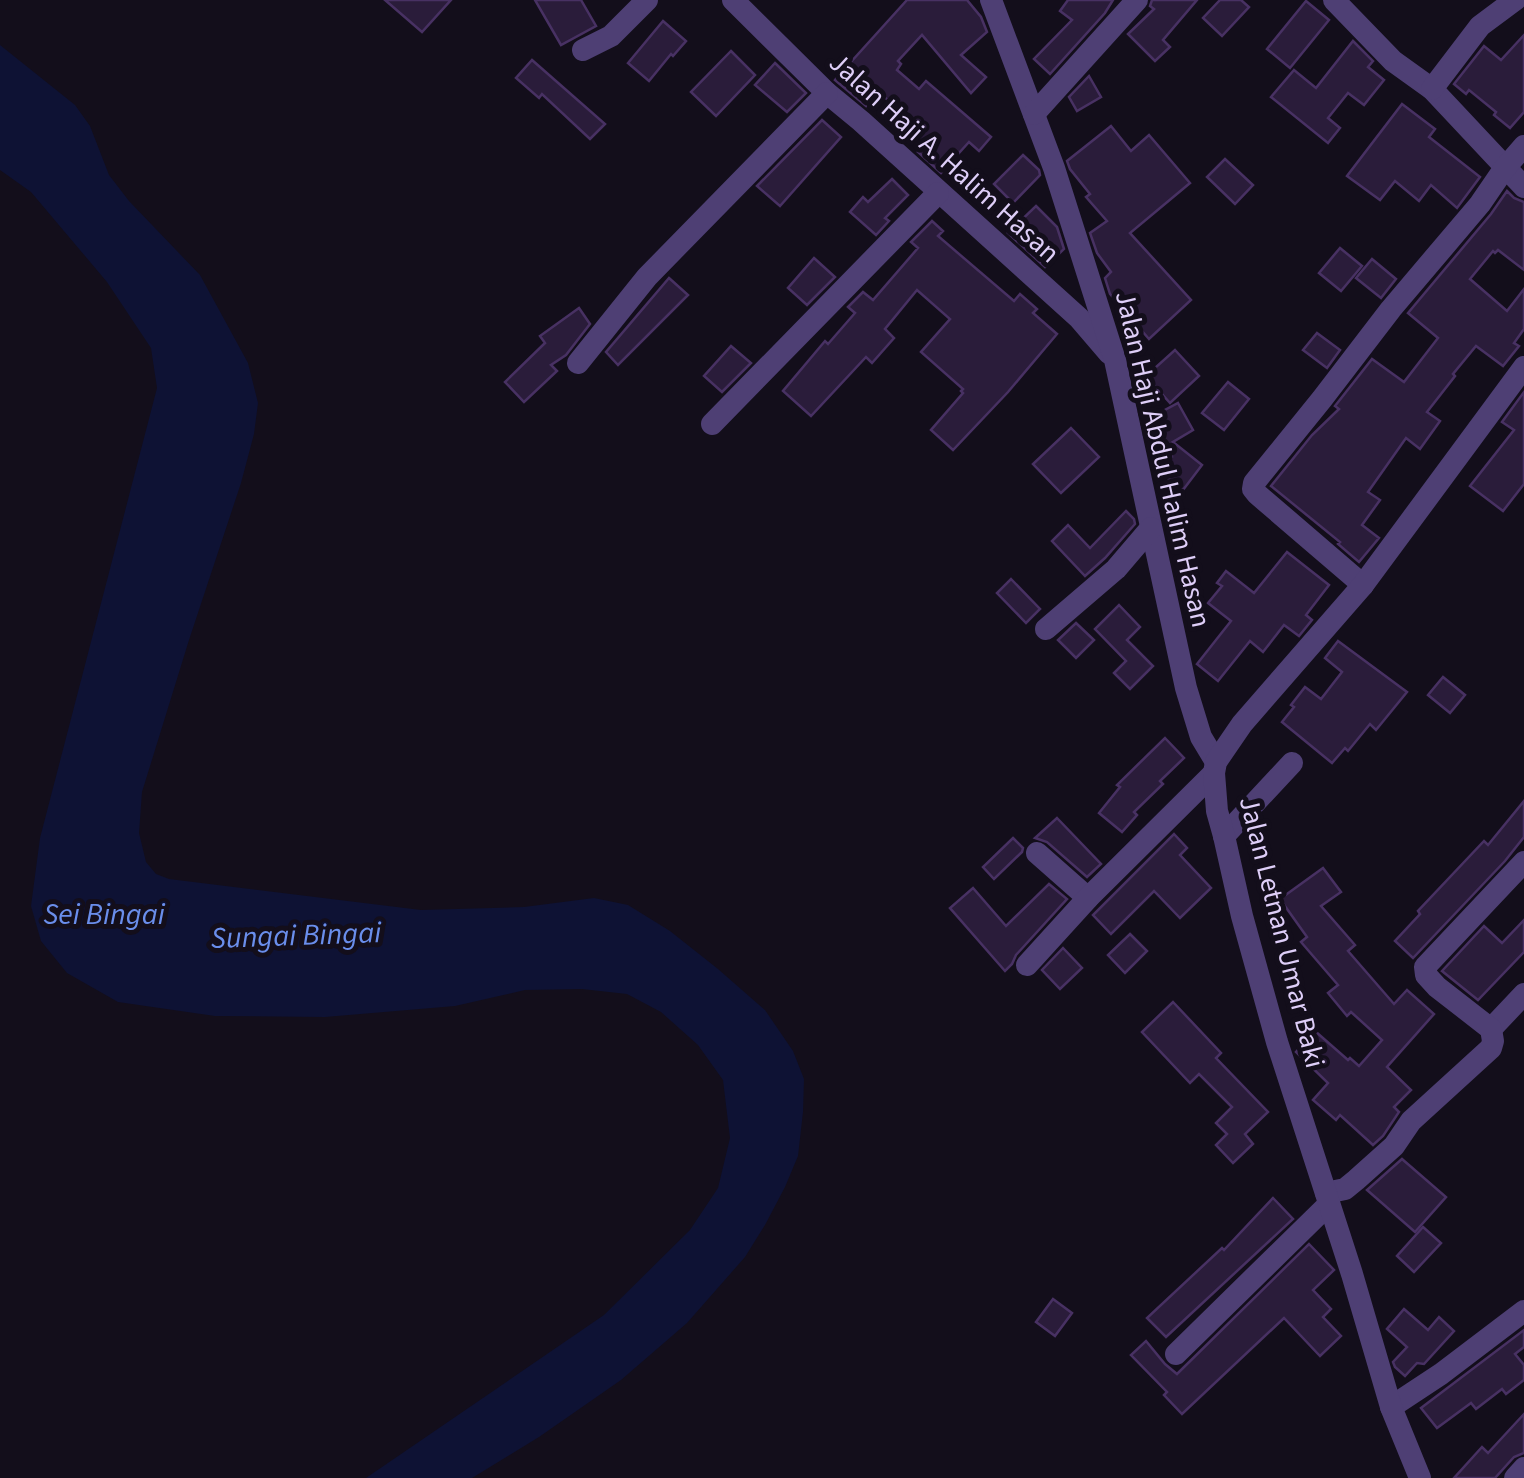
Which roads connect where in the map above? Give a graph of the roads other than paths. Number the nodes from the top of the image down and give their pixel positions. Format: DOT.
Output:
graph roads {
  1 [pos="647,0"];
  2 [pos="733,0"];
  3 [pos="991,0"];
  4 [pos="1136,0"];
  5 [pos="1515,0"];
  6 [pos="1341,3"];
  7 [pos="583,50"];
  8 [pos="1432,89"];
  9 [pos="827,94"];
  10 [pos="1034,114"];
  11 [pos="1524,146"];
  12 [pos="1504,168"];
  13 [pos="1524,187"];
  14 [pos="938,192"];
  15 [pos="1116,360"];
  16 [pos="578,364"];
  17 [pos="1524,368"];
  18 [pos="712,424"];
  19 [pos="1151,528"];
  20 [pos="1363,586"];
  21 [pos="1046,628"];
  22 [pos="1292,763"];
  23 [pos="1215,767"];
  24 [pos="1224,836"];
  25 [pos="1036,853"];
  26 [pos="1524,862"];
  27 [pos="1088,898"];
  28 [pos="1027,965"];
  29 [pos="1524,994"];
  30 [pos="1491,1030"];
  31 [pos="1328,1199"];
  32 [pos="1524,1311"];
  33 [pos="1176,1354"];
  34 [pos="1392,1408"];
  35 [pos="1524,1468"];
  36 [pos="1420,1478"];
  37 [pos="1515,1478"];
  1 -- 7 [label="street"];
  2 -- 9 [label="street, Jalan Haji A. Halim Hasan"];
  3 -- 10 [label="street, Jalan Haji Abdul Halim Hasan"];
  4 -- 10 [label="street"];
  5 -- 8 [label="street"];
  6 -- 8 [label="street"];
  8 -- 12 [label="street"];
  9 -- 14 [label="street, Jalan Haji A. Halim Hasan"];
  9 -- 16 [label="street"];
  10 -- 15 [label="street, Jalan Haji Abdul Halim Hasan"];
  11 -- 12 [label="street"];
  12 -- 13 [label="street"];
  12 -- 20 [label="street"];
  14 -- 15 [label="street, Jalan Haji A. Halim Hasan"];
  14 -- 18 [label="street"];
  15 -- 19 [label="street, Jalan Haji Abdul Halim Hasan"];
  17 -- 20 [label="street"];
  19 -- 21 [label="street"];
  19 -- 23 [label="street, Jalan Haji Abdul Halim Hasan"];
  20 -- 23 [label="street"];
  22 -- 24 [label="street"];
  23 -- 24 [label="street, Jalan Letnan Umar Baki"];
  23 -- 27 [label="street"];
  24 -- 31 [label="street, Jalan Letnan Umar Baki"];
  25 -- 27 [label="street"];
  26 -- 30 [label="street"];
  27 -- 28 [label="street"];
  29 -- 30 [label="street"];
  30 -- 31 [label="street"];
  31 -- 33 [label="street"];
  31 -- 34 [label="street, Jalan Letnan Umar Baki"];
  32 -- 34 [label="street"];
  34 -- 36 [label="street, Jalan Letnan Umar Baki"];
  35 -- 37 [label="street"];
}
